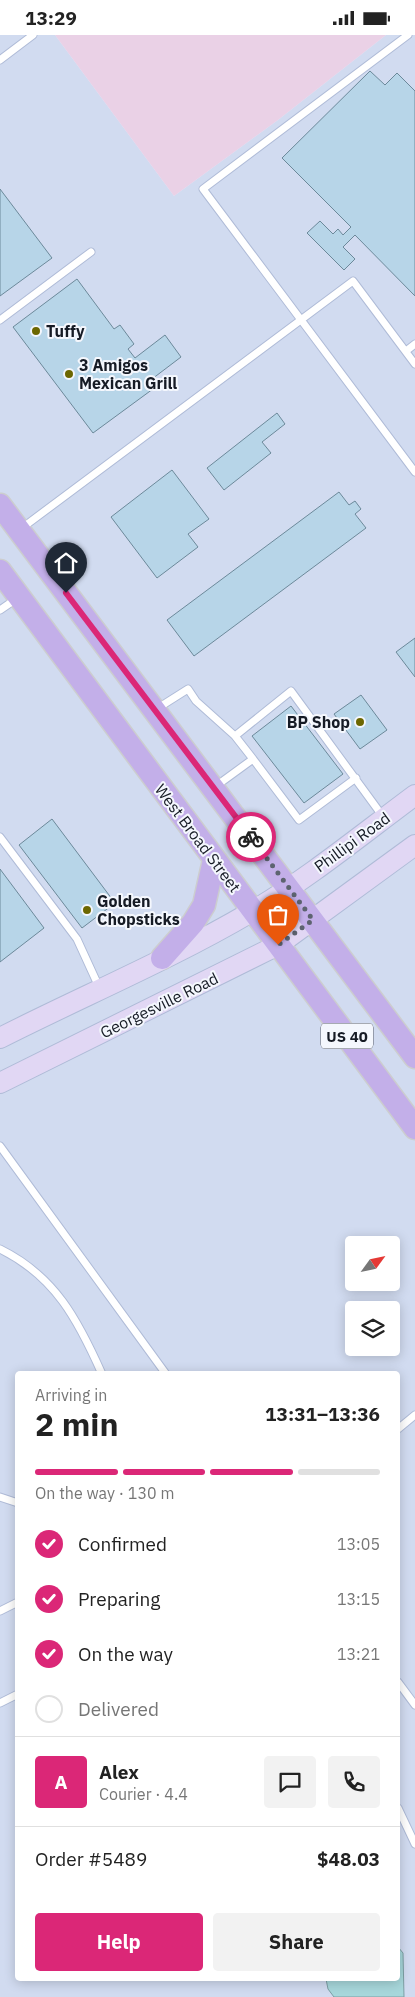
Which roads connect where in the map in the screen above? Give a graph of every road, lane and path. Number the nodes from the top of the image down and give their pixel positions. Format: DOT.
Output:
graph roads {
  1 [pos="33,35"];
  2 [pos="408,35"];
  3 [pos="0,60"];
  4 [pos="90,252"];
  5 [pos="0,320"];
  6 [pos="301,320"];
  7 [pos="415,344"];
  8 [pos="406,351"];
  9 [pos="415,364"];
  10 [pos="415,473"];
  11 [pos="0,505"];
  12 [pos="9,527"];
  13 [pos="0,571"];
  14 [pos="19,597"];
  15 [pos="0,610"];
  16 [pos="156,710"];
  17 [pos="235,736"];
  18 [pos="253,759"];
  19 [pos="356,778"];
  20 [pos="213,788"];
  21 [pos="415,795"];
  22 [pos="384,818"];
  23 [pos="0,837"];
  24 [pos="415,845"];
  25 [pos="214,860"];
  26 [pos="289,887"];
  27 [pos="252,911"];
  28 [pos="313,920"];
  29 [pos="278,945"];
  30 [pos="162,958"];
  31 [pos="100,988"];
  32 [pos="0,1037"];
  33 [pos="415,1057"];
  34 [pos="0,1083"];
  35 [pos="415,1128"];
  36 [pos="0,1146"];
  37 [pos="0,1249"];
  38 [pos="101,1371"];
  39 [pos="164,1371"];
  40 [pos="415,1415"];
  41 [pos="400,1427"];
  42 [pos="0,1497"];
  43 [pos="15,1502"];
  44 [pos="15,1604"];
  45 [pos="0,1611"];
  46 [pos="400,1685"];
  47 [pos="15,1696"];
  48 [pos="0,1703"];
  49 [pos="415,1705"];
  50 [pos="400,1812"];
  51 [pos="415,1844"];
  1 -- 3 [label="lane"];
  2 -- 6 [label="lane"];
  4 -- 5 [label="lane"];
  6 -- 8 [label="lane"];
  6 -- 10 [label="lane"];
  6 -- 12 [label="lane"];
  7 -- 8 [label="lane"];
  8 -- 9 [label="lane"];
  11 -- 12 [label="main road"];
  12 -- 16 [label="main road, US 40"];
  13 -- 14 [label="main road, West Broad Street / US 40"];
  14 -- 15 [label="lane"];
  14 -- 25 [label="main road, West Broad Street / US 40"];
  16 -- 17 [label="lane"];
  16 -- 20 [label="main road, US 40"];
  17 -- 18 [label="lane"];
  17 -- 19 [label="lane"];
  18 -- 19 [label="lane"];
  18 -- 20 [label="lane"];
  19 -- 22 [label="lane"];
  20 -- 26 [label="main road, US 40"];
  21 -- 22 [label="main road, Phillipi Road"];
  22 -- 26 [label="main road, Phillipi Road"];
  23 -- 31 [label="lane"];
  24 -- 28 [label="main road"];
  25 -- 27 [label="main road, West Broad Street / US 40"];
  25 -- 30 [label="main road"];
  26 -- 27 [label="main road"];
  26 -- 28 [label="main road, US 40"];
  27 -- 29 [label="main road, West Broad Street / US 40"];
  27 -- 30 [label="main road"];
  28 -- 29 [label="main road, Georgesville Road"];
  28 -- 33 [label="main road, US 40"];
  29 -- 34 [label="main road, Georgesville Road"];
  29 -- 35 [label="main road, West Broad Street / US 40"];
  30 -- 31 [label="main road"];
  31 -- 32 [label="main road"];
  36 -- 39 [label="lane"];
  37 -- 38 [label="lane"];
  40 -- 41 [label="lane"];
  42 -- 43 [label="lane"];
  44 -- 45 [label="lane"];
  46 -- 49 [label="lane"];
  47 -- 48 [label="lane"];
  50 -- 51 [label="lane"];
}
